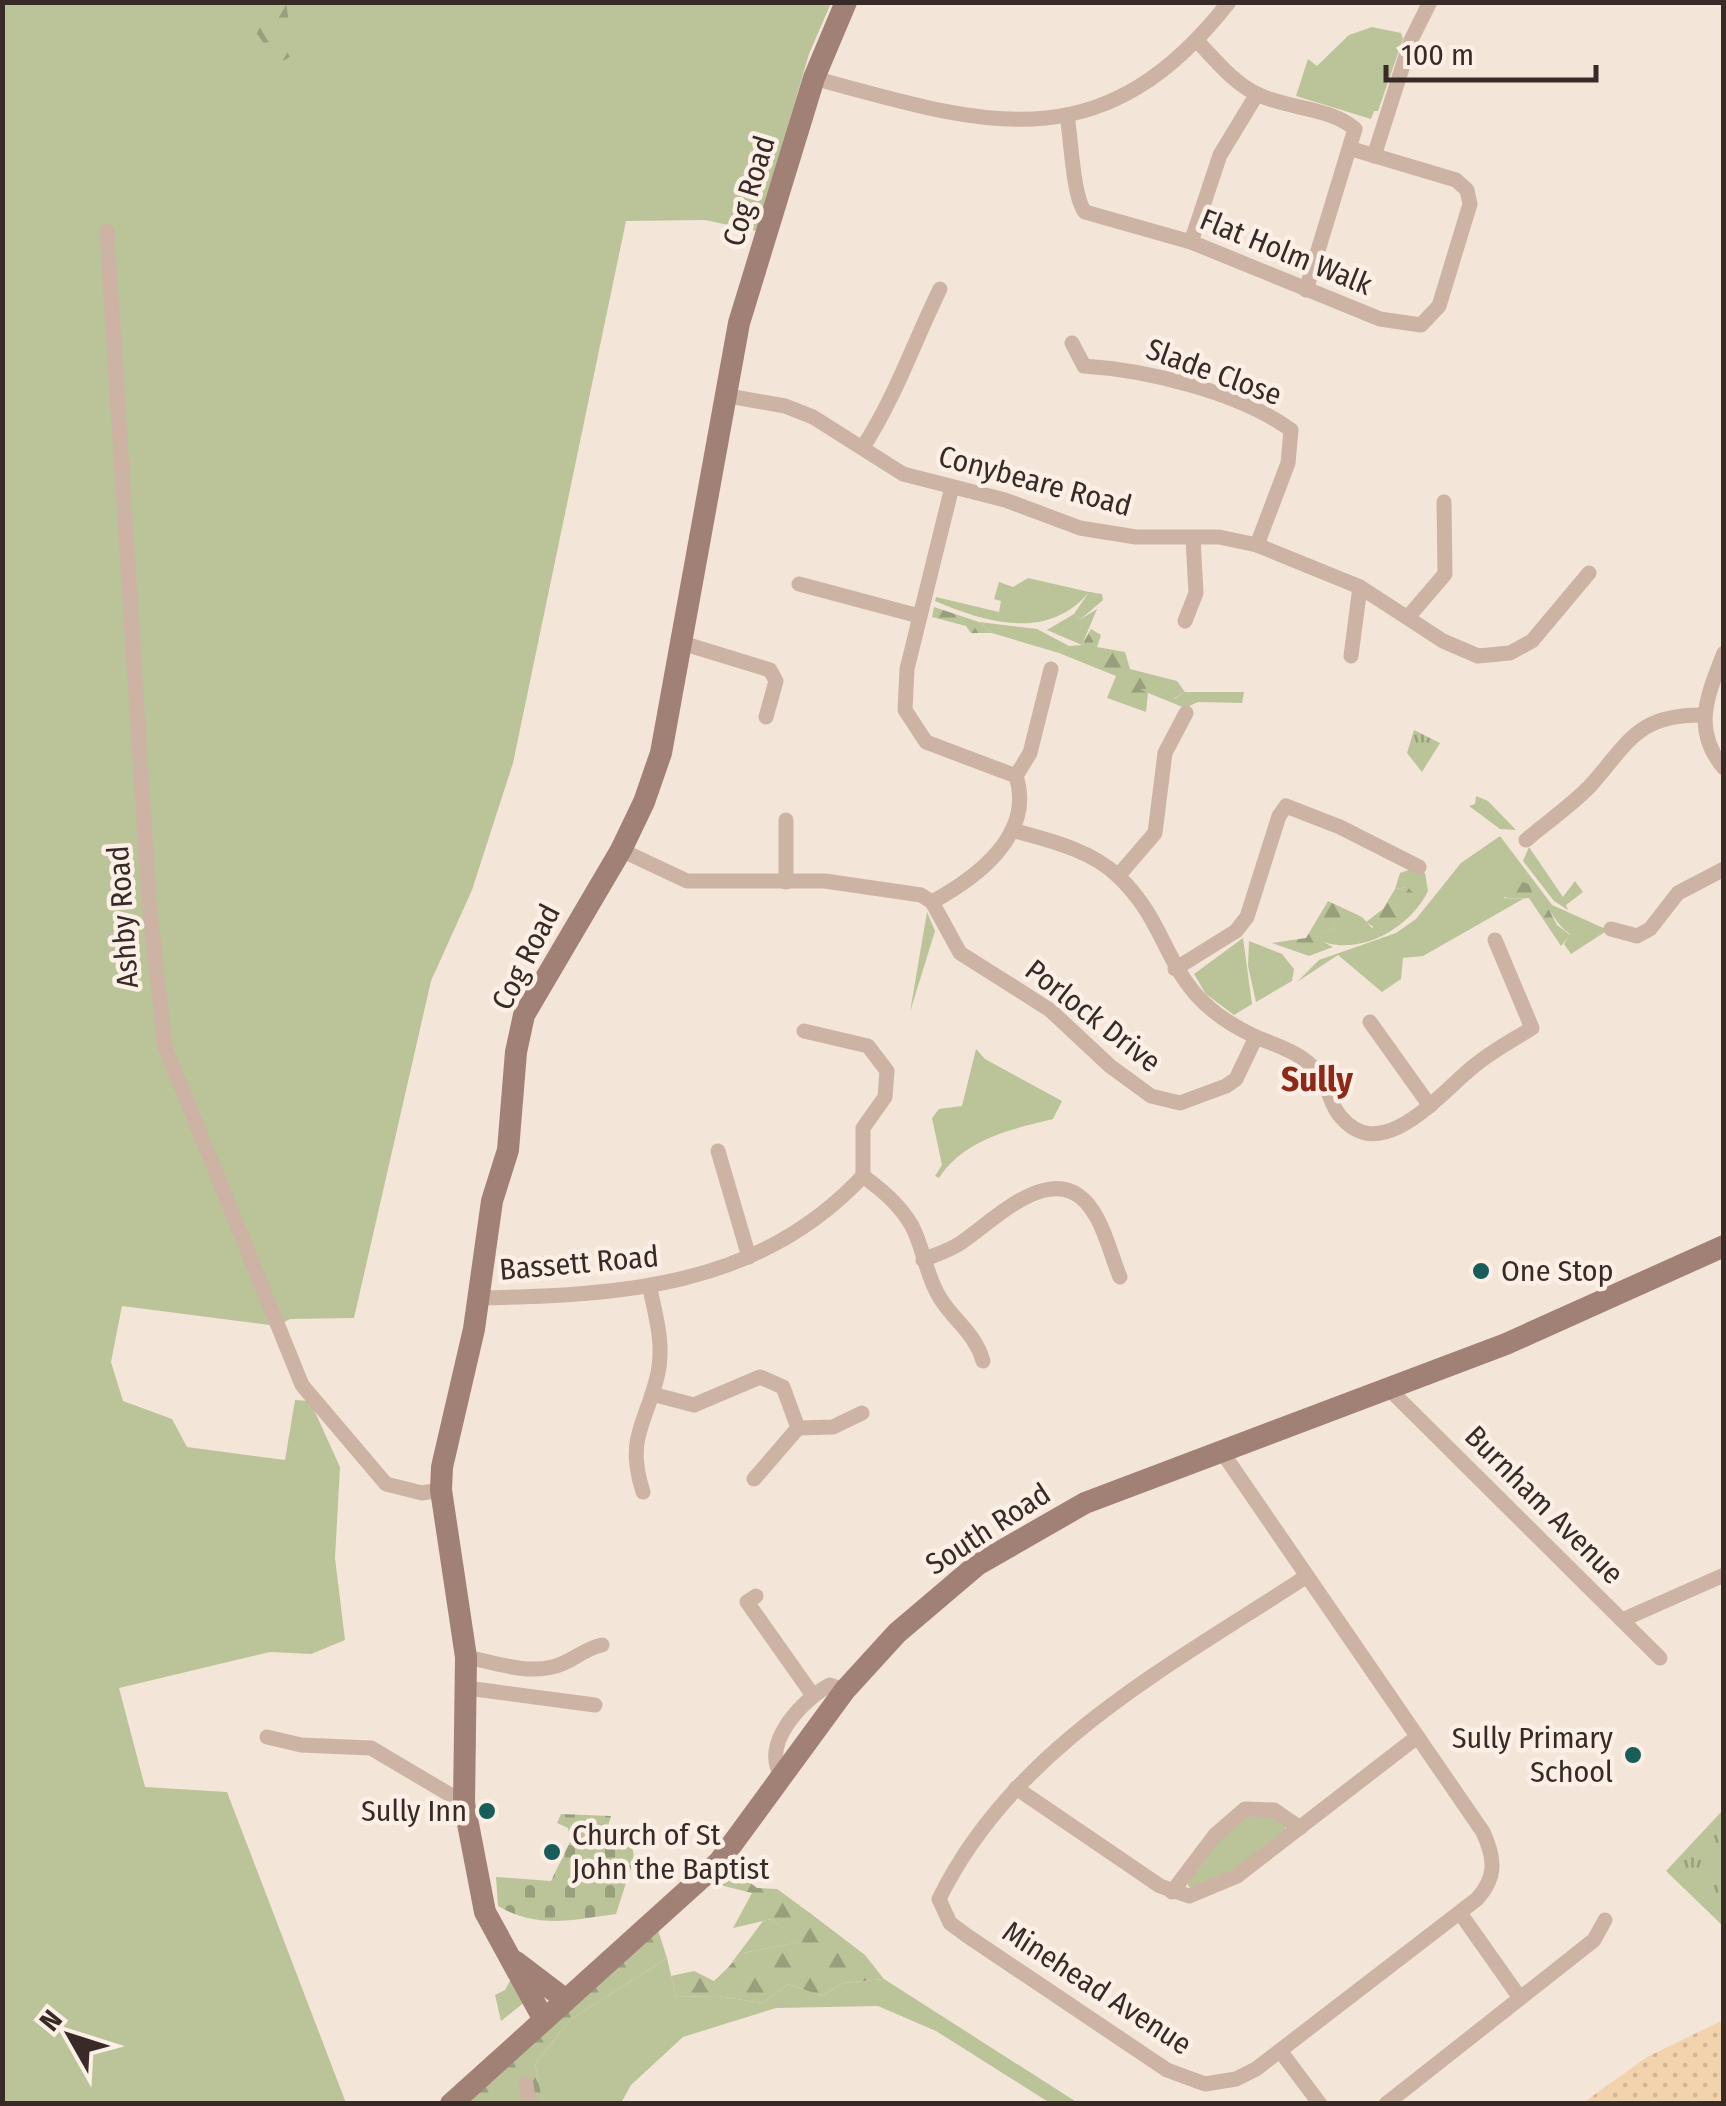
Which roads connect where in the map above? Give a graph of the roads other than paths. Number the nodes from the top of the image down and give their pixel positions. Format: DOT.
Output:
graph roads {
  1 [pos="846,2"];
  2 [pos="1229,2"];
  3 [pos="1430,2"];
  4 [pos="1196,40"];
  5 [pos="814,78"];
  6 [pos="1257,94"];
  7 [pos="1067,115"];
  8 [pos="1352,149"];
  9 [pos="1374,156"];
  10 [pos="108,231"];
  11 [pos="1191,242"];
  12 [pos="940,290"];
  13 [pos="1306,290"];
  14 [pos="1072,344"];
  15 [pos="723,394"];
  16 [pos="863,447"];
  17 [pos="952,487"];
  18 [pos="1444,502"];
  19 [pos="1193,538"];
  20 [pos="1257,545"];
  21 [pos="1589,573"];
  22 [pos="799,584"];
  23 [pos="1360,586"];
  24 [pos="919,616"];
  25 [pos="1410,616"];
  26 [pos="1185,620"];
  27 [pos="682,643"];
  28 [pos="1724,653"];
  29 [pos="1351,656"];
  30 [pos="1052,669"];
  31 [pos="1186,712"];
  32 [pos="1702,715"];
  33 [pos="766,717"];
  34 [pos="1724,768"];
  35 [pos="1016,776"];
  36 [pos="786,820"];
  37 [pos="1012,830"];
  38 [pos="1526,840"];
  39 [pos="621,850"];
  40 [pos="1419,867"];
  41 [pos="1724,869"];
  42 [pos="1118,876"];
  43 [pos="786,882"];
  44 [pos="932,902"];
  45 [pos="1611,929"];
  46 [pos="1495,940"];
  47 [pos="1175,969"];
  48 [pos="1370,1022"];
  49 [pos="804,1032"];
  50 [pos="1256,1037"];
  51 [pos="1430,1106"];
  52 [pos="718,1151"];
  53 [pos="864,1176"];
  54 [pos="1724,1246"];
  55 [pos="749,1257"];
  56 [pos="923,1260"];
  57 [pos="1120,1277"];
  58 [pos="650,1289"];
  59 [pos="478,1298"];
  60 [pos="983,1362"];
  61 [pos="1390,1390"];
  62 [pos="652,1394"];
  63 [pos="862,1414"];
  64 [pos="798,1428"];
  65 [pos="1222,1452"];
  66 [pos="754,1479"];
  67 [pos="441,1490"];
  68 [pos="643,1492"];
  69 [pos="1724,1575"];
  70 [pos="1306,1576"];
  71 [pos="756,1596"];
  72 [pos="1622,1620"];
  73 [pos="602,1646"];
  74 [pos="466,1658"];
  75 [pos="1660,1658"];
  76 [pos="467,1688"];
  77 [pos="845,1690"];
  78 [pos="812,1694"];
  79 [pos="595,1704"];
  80 [pos="266,1737"];
  81 [pos="1417,1737"];
  82 [pos="783,1777"];
  83 [pos="1016,1788"];
  84 [pos="464,1803"];
  85 [pos="1300,1828"];
  86 [pos="1172,1892"];
  87 [pos="1460,1913"];
  88 [pos="1605,1920"];
  89 [pos="513,1962"];
  90 [pos="1520,1998"];
  91 [pos="566,2000"];
  92 [pos="544,2020"];
  93 [pos="1281,2052"];
  94 [pos="526,2084"];
  95 [pos="451,2104"];
  96 [pos="529,2104"];
  97 [pos="1320,2104"];
  98 [pos="1386,2104"];
  1 -- 5 [label="street, Cog Road"];
  2 -- 4 [label="street"];
  3 -- 9 [label="street"];
  4 -- 6 [label="street"];
  4 -- 7 [label="street"];
  5 -- 7 [label="street"];
  5 -- 15 [label="street, Cog Road"];
  6 -- 8 [label="street"];
  6 -- 11 [label="street"];
  7 -- 11 [label="street, Flat Holm Walk"];
  8 -- 9 [label="street"];
  8 -- 13 [label="street"];
  9 -- 13 [label="street, Flat Holm Walk"];
  10 -- 67 [label="street, Ashby Road"];
  11 -- 13 [label="street, Flat Holm Walk"];
  12 -- 16 [label="street"];
  14 -- 20 [label="street, Slade Close"];
  15 -- 16 [label="street, Conybeare Road"];
  15 -- 27 [label="street, Cog Road"];
  16 -- 17 [label="street, Conybeare Road"];
  17 -- 19 [label="street, Conybeare Road"];
  17 -- 24 [label="street"];
  18 -- 25 [label="street"];
  19 -- 20 [label="street, Conybeare Road"];
  19 -- 26 [label="street"];
  20 -- 23 [label="street, Conybeare Road"];
  21 -- 25 [label="street, Conybeare Road"];
  22 -- 24 [label="street"];
  23 -- 25 [label="street, Conybeare Road"];
  23 -- 29 [label="street"];
  24 -- 35 [label="street"];
  27 -- 33 [label="street"];
  27 -- 39 [label="street, Cog Road"];
  28 -- 32 [label="street"];
  30 -- 35 [label="street"];
  31 -- 42 [label="street"];
  32 -- 34 [label="street"];
  32 -- 38 [label="street"];
  35 -- 37 [label="street"];
  36 -- 43 [label="street"];
  37 -- 42 [label="street"];
  37 -- 44 [label="street"];
  39 -- 43 [label="street"];
  39 -- 59 [label="street, Cog Road"];
  40 -- 47 [label="street"];
  41 -- 45 [label="street"];
  42 -- 47 [label="street"];
  43 -- 44 [label="street"];
  44 -- 50 [label="street, Porlock Drive"];
  46 -- 51 [label="street"];
  47 -- 50 [label="street"];
  48 -- 51 [label="street"];
  49 -- 53 [label="street"];
  50 -- 51 [label="street"];
  52 -- 55 [label="street"];
  53 -- 55 [label="street, Bassett Road"];
  53 -- 56 [label="street"];
  54 -- 61 [label="street, South Road"];
  55 -- 58 [label="street, Bassett Road"];
  56 -- 57 [label="street"];
  56 -- 60 [label="street"];
  58 -- 59 [label="street, Bassett Road"];
  58 -- 62 [label="street"];
  59 -- 67 [label="street, Cog Road"];
  61 -- 65 [label="street, South Road"];
  61 -- 72 [label="street, Burnham Avenue"];
  62 -- 64 [label="street"];
  62 -- 68 [label="street"];
  63 -- 64 [label="street"];
  64 -- 66 [label="street"];
  65 -- 70 [label="street, Minehead Avenue"];
  65 -- 77 [label="street, South Road"];
  67 -- 74 [label="street, Cog Road"];
  69 -- 72 [label="street"];
  70 -- 81 [label="street, Minehead Avenue"];
  70 -- 83 [label="street, Minehead Avenue"];
  71 -- 78 [label="street"];
  72 -- 75 [label="street, Burnham Avenue"];
  73 -- 74 [label="street"];
  74 -- 76 [label="street, Cog Road"];
  76 -- 79 [label="street"];
  76 -- 84 [label="street, Cog Road"];
  77 -- 78 [label="street"];
  77 -- 82 [label="street, South Road"];
  78 -- 82 [label="street"];
  80 -- 84 [label="street"];
  81 -- 85 [label="street"];
  81 -- 87 [label="street, Minehead Avenue"];
  82 -- 91 [label="street, South Road"];
  83 -- 86 [label="street"];
  83 -- 93 [label="street, Minehead Avenue"];
  84 -- 89 [label="street, Cog Road"];
  85 -- 86 [label="street"];
  85 -- 86 [label="street"];
  87 -- 90 [label="street"];
  87 -- 93 [label="street, Minehead Avenue"];
  88 -- 90 [label="street"];
  89 -- 91 [label="street, Cog Road"];
  89 -- 92 [label="street, Cog Road"];
  90 -- 98 [label="street"];
  91 -- 92 [label="street, South Road"];
  92 -- 95 [label="street, South Road"];
  93 -- 97 [label="street"];
  94 -- 96 [label="street"];
}
